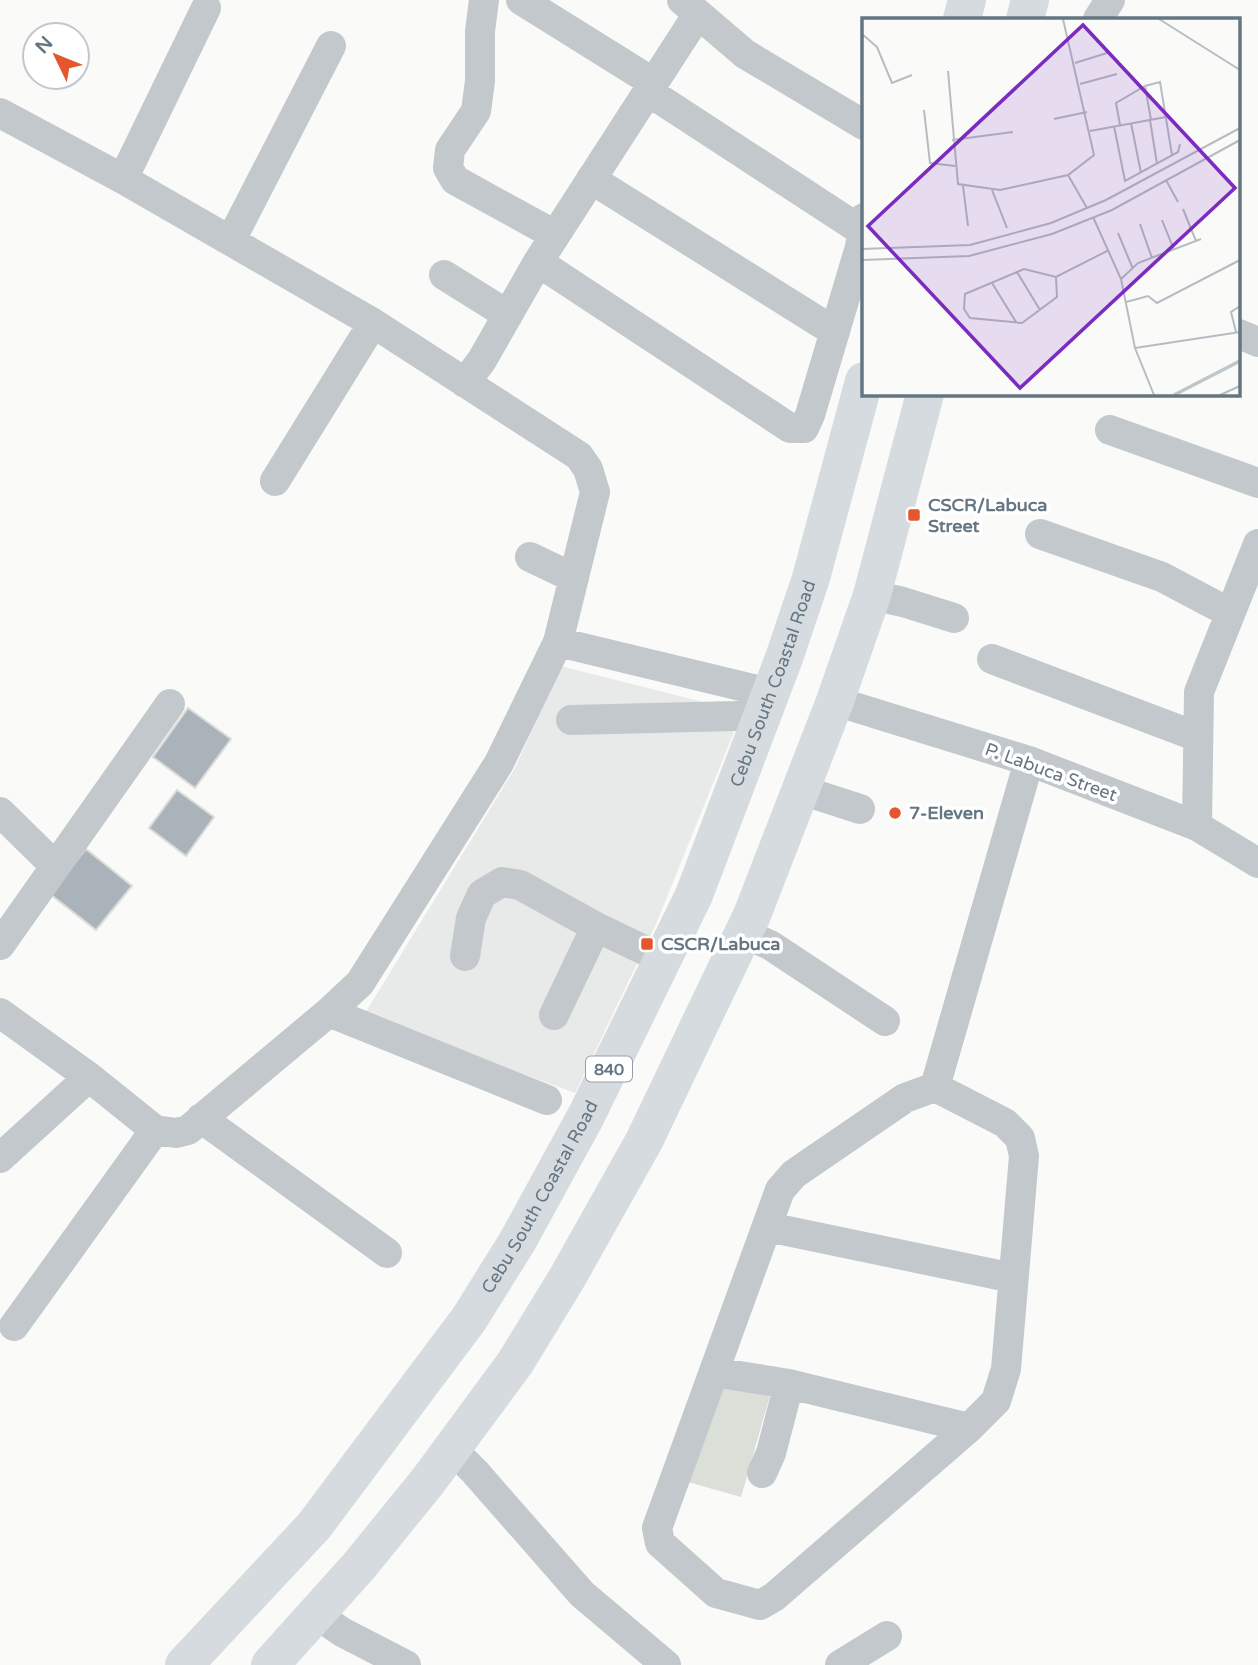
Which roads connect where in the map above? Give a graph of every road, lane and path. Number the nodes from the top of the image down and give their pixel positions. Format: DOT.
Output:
graph roads {
  1 [pos="484,0"];
  2 [pos="521,0"];
  3 [pos="967,0"];
  4 [pos="1030,0"];
  5 [pos="1110,0"];
  6 [pos="690,7"];
  7 [pos="206,8"];
  8 [pos="962,18"];
  9 [pos="1026,18"];
  10 [pos="1099,18"];
  11 [pos="331,46"];
  12 [pos="651,87"];
  13 [pos="0,113"];
  14 [pos="862,124"];
  15 [pos="123,179"];
  16 [pos="592,179"];
  17 [pos="862,223"];
  18 [pos="862,232"];
  19 [pos="555,235"];
  20 [pos="231,240"];
  21 [pos="538,262"];
  22 [pos="443,275"];
  23 [pos="508,315"];
  24 [pos="373,323"];
  25 [pos="835,332"];
  26 [pos="1240,334"];
  27 [pos="1258,342"];
  28 [pos="466,383"];
  29 [pos="862,388"];
  30 [pos="924,396"];
  31 [pos="1110,430"];
  32 [pos="275,481"];
  33 [pos="1258,483"];
  34 [pos="1040,534"];
  35 [pos="1258,544"];
  36 [pos="530,557"];
  37 [pos="574,578"];
  38 [pos="872,595"];
  39 [pos="1230,613"];
  40 [pos="954,618"];
  41 [pos="558,642"];
  42 [pos="992,659"];
  43 [pos="835,701"];
  44 [pos="767,703"];
  45 [pos="170,704"];
  46 [pos="571,720"];
  47 [pos="1198,737"];
  48 [pos="1029,761"];
  49 [pos="801,790"];
  50 [pos="860,809"];
  51 [pos="0,812"];
  52 [pos="1197,826"];
  53 [pos="1258,863"];
  54 [pos="55,866"];
  55 [pos="596,927"];
  56 [pos="744,934"];
  57 [pos="0,945"];
  58 [pos="465,956"];
  59 [pos="663,959"];
  60 [pos="329,1012"];
  61 [pos="0,1013"];
  62 [pos="554,1014"];
  63 [pos="885,1021"];
  64 [pos="89,1077"];
  65 [pos="935,1087"];
  66 [pos="547,1100"];
  67 [pos="201,1118"];
  68 [pos="155,1130"];
  69 [pos="0,1158"];
  70 [pos="768,1227"];
  71 [pos="387,1253"];
  72 [pos="1013,1278"];
  73 [pos="13,1326"];
  74 [pos="714,1371"];
  75 [pos="789,1384"];
  76 [pos="969,1428"];
  77 [pos="452,1450"];
  78 [pos="762,1474"];
  79 [pos="316,1614"];
  80 [pos="887,1636"];
  81 [pos="286,1660"];
  82 [pos="184,1665"];
  83 [pos="406,1665"];
  84 [pos="666,1665"];
  85 [pos="840,1665"];
  1 -- 19 [label="street"];
  2 -- 12 [label="street"];
  3 -- 8 [label="highway"];
  4 -- 9 [label="highway"];
  5 -- 10 [label="street"];
  6 -- 12 [label="street"];
  6 -- 14 [label="street"];
  7 -- 15 [label="street"];
  11 -- 20 [label="street"];
  12 -- 16 [label="street"];
  12 -- 17 [label="street"];
  13 -- 15 [label="street"];
  15 -- 20 [label="street"];
  16 -- 19 [label="street"];
  16 -- 25 [label="street"];
  18 -- 25 [label="street"];
  19 -- 21 [label="street"];
  20 -- 24 [label="street"];
  21 -- 23 [label="street"];
  21 -- 25 [label="street"];
  22 -- 23 [label="street"];
  23 -- 28 [label="street"];
  24 -- 28 [label="street"];
  24 -- 32 [label="street"];
  26 -- 27 [label="street"];
  28 -- 37 [label="street"];
  29 -- 44 [label="highway, Cebu South Coastal Road / 840"];
  30 -- 38 [label="highway"];
  31 -- 33 [label="street"];
  34 -- 39 [label="street"];
  35 -- 39 [label="street"];
  36 -- 37 [label="street"];
  37 -- 41 [label="street"];
  38 -- 40 [label="street"];
  38 -- 43 [label="highway"];
  39 -- 47 [label="street"];
  41 -- 44 [label="street"];
  41 -- 60 [label="street"];
  42 -- 47 [label="street"];
  43 -- 48 [label="street, P. Labuca Street"];
  43 -- 49 [label="highway"];
  44 -- 46 [label="street"];
  44 -- 59 [label="highway, Cebu South Coastal Road / 840"];
  45 -- 54 [label="street"];
  47 -- 52 [label="street"];
  48 -- 52 [label="street, P. Labuca Street"];
  48 -- 65 [label="street"];
  49 -- 50 [label="street"];
  49 -- 56 [label="highway"];
  51 -- 54 [label="street"];
  52 -- 53 [label="street, P. Labuca Street"];
  54 -- 57 [label="street"];
  55 -- 58 [label="street"];
  55 -- 59 [label="street"];
  55 -- 62 [label="street"];
  56 -- 63 [label="street"];
  56 -- 77 [label="highway"];
  59 -- 82 [label="highway, Cebu South Coastal Road / 840"];
  60 -- 66 [label="street"];
  60 -- 67 [label="street"];
  61 -- 64 [label="street"];
  64 -- 68 [label="street"];
  64 -- 69 [label="street"];
  65 -- 70 [label="street"];
  65 -- 72 [label="street"];
  67 -- 68 [label="street"];
  67 -- 71 [label="street"];
  68 -- 73 [label="street"];
  70 -- 72 [label="street"];
  70 -- 74 [label="street"];
  72 -- 76 [label="street"];
  74 -- 75 [label="street"];
  74 -- 76 [label="street"];
  75 -- 76 [label="street"];
  75 -- 78 [label="street"];
  77 -- 79 [label="highway"];
  77 -- 84 [label="street"];
  79 -- 81 [label="highway"];
  79 -- 83 [label="street"];
  80 -- 85 [label="street"];
}
